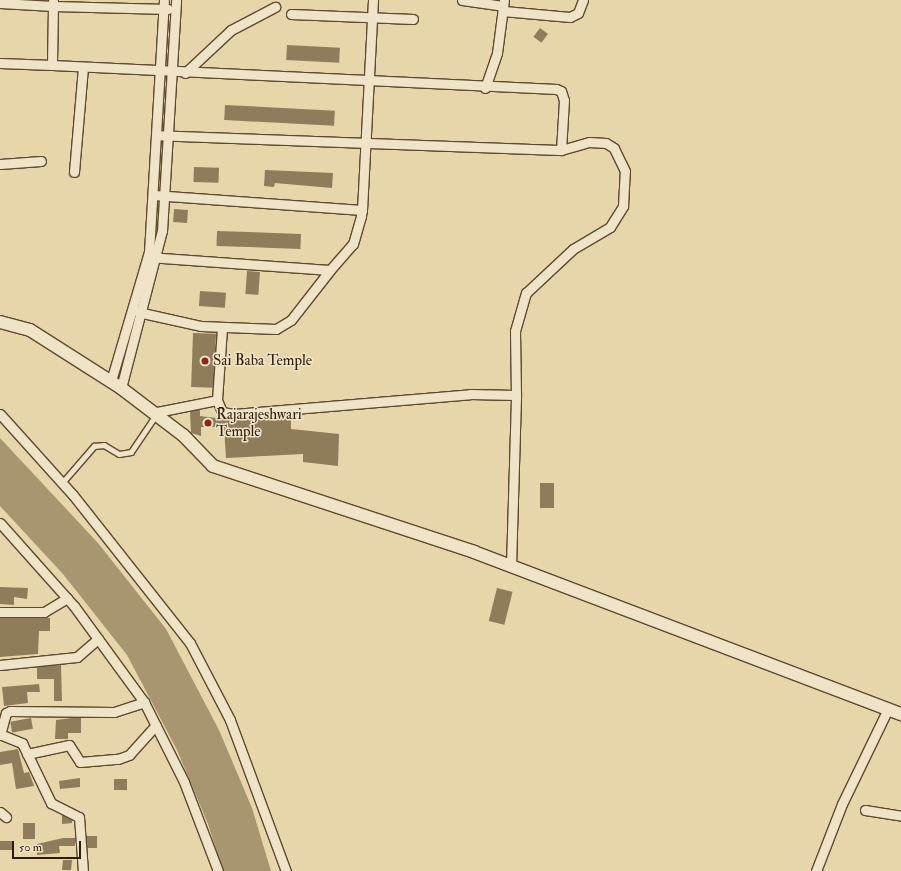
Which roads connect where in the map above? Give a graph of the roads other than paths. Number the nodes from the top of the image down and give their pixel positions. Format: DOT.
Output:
graph roads {
  1 [pos="176,0"];
  2 [pos="373,0"];
  3 [pos="462,0"];
  4 [pos="583,0"];
  5 [pos="0,3"];
  6 [pos="53,3"];
  7 [pos="163,4"];
  8 [pos="503,6"];
  9 [pos="275,7"];
  10 [pos="175,10"];
  11 [pos="291,14"];
  12 [pos="371,17"];
  13 [pos="413,19"];
  14 [pos="0,63"];
  15 [pos="52,65"];
  16 [pos="83,67"];
  17 [pos="160,72"];
  18 [pos="173,73"];
  19 [pos="185,74"];
  20 [pos="367,81"];
  21 [pos="485,88"];
  22 [pos="156,135"];
  23 [pos="168,135"];
  24 [pos="364,144"];
  25 [pos="561,150"];
  26 [pos="41,161"];
  27 [pos="0,164"];
  28 [pos="74,172"];
  29 [pos="154,195"];
  30 [pos="165,196"];
  31 [pos="362,210"];
  32 [pos="148,257"];
  33 [pos="157,259"];
  34 [pos="330,270"];
  35 [pos="133,310"];
  36 [pos="143,313"];
  37 [pos="0,322"];
  38 [pos="222,328"];
  39 [pos="116,384"];
  40 [pos="516,395"];
  41 [pos="217,400"];
  42 [pos="0,414"];
  43 [pos="154,414"];
  44 [pos="62,483"];
  45 [pos="0,523"];
  46 [pos="511,566"];
  47 [pos="67,598"];
  48 [pos="0,612"];
  49 [pos="98,639"];
  50 [pos="0,665"];
  51 [pos="144,702"];
  52 [pos="888,709"];
  53 [pos="901,714"];
  54 [pos="156,725"];
  55 [pos="1,735"];
  56 [pos="27,754"];
  57 [pos="865,810"];
  58 [pos="901,816"];
  59 [pos="83,871"];
  60 [pos="218,871"];
  61 [pos="286,871"];
  62 [pos="816,871"];
  1 -- 10 [label="street"];
  2 -- 12 [label="street"];
  3 -- 8 [label="street"];
  4 -- 8 [label="street"];
  5 -- 6 [label="street"];
  6 -- 7 [label="street"];
  6 -- 15 [label="street"];
  7 -- 10 [label="street"];
  7 -- 17 [label="street"];
  8 -- 21 [label="street"];
  9 -- 19 [label="street"];
  10 -- 18 [label="street"];
  11 -- 12 [label="street"];
  12 -- 13 [label="street"];
  12 -- 20 [label="street"];
  14 -- 15 [label="street"];
  15 -- 16 [label="street"];
  16 -- 17 [label="street"];
  16 -- 28 [label="street"];
  17 -- 18 [label="street"];
  17 -- 22 [label="street"];
  18 -- 19 [label="street"];
  18 -- 23 [label="street"];
  19 -- 20 [label="street"];
  20 -- 21 [label="street"];
  20 -- 24 [label="street"];
  21 -- 25 [label="street"];
  22 -- 23 [label="street"];
  22 -- 29 [label="street"];
  23 -- 24 [label="street"];
  23 -- 30 [label="street"];
  24 -- 25 [label="street"];
  24 -- 31 [label="street"];
  25 -- 40 [label="street"];
  26 -- 27 [label="street"];
  29 -- 30 [label="street"];
  29 -- 32 [label="street"];
  30 -- 31 [label="street"];
  30 -- 33 [label="street"];
  31 -- 34 [label="street"];
  32 -- 33 [label="street"];
  32 -- 35 [label="street"];
  33 -- 34 [label="street"];
  33 -- 36 [label="street"];
  34 -- 38 [label="street"];
  35 -- 36 [label="street"];
  35 -- 39 [label="street"];
  36 -- 38 [label="street"];
  36 -- 39 [label="street"];
  37 -- 39 [label="street"];
  38 -- 41 [label="street"];
  39 -- 43 [label="street"];
  40 -- 41 [label="street"];
  40 -- 46 [label="street"];
  41 -- 43 [label="street"];
  42 -- 44 [label="street"];
  43 -- 44 [label="lane"];
  43 -- 46 [label="street"];
  44 -- 61 [label="street"];
  45 -- 47 [label="street"];
  46 -- 52 [label="street"];
  47 -- 48 [label="street"];
  47 -- 49 [label="street"];
  49 -- 50 [label="street"];
  49 -- 51 [label="street"];
  51 -- 54 [label="street"];
  51 -- 55 [label="street"];
  52 -- 53 [label="street"];
  52 -- 62 [label="street"];
  54 -- 56 [label="street"];
  54 -- 60 [label="street"];
  55 -- 56 [label="street"];
  56 -- 59 [label="street"];
  57 -- 58 [label="street"];
}
